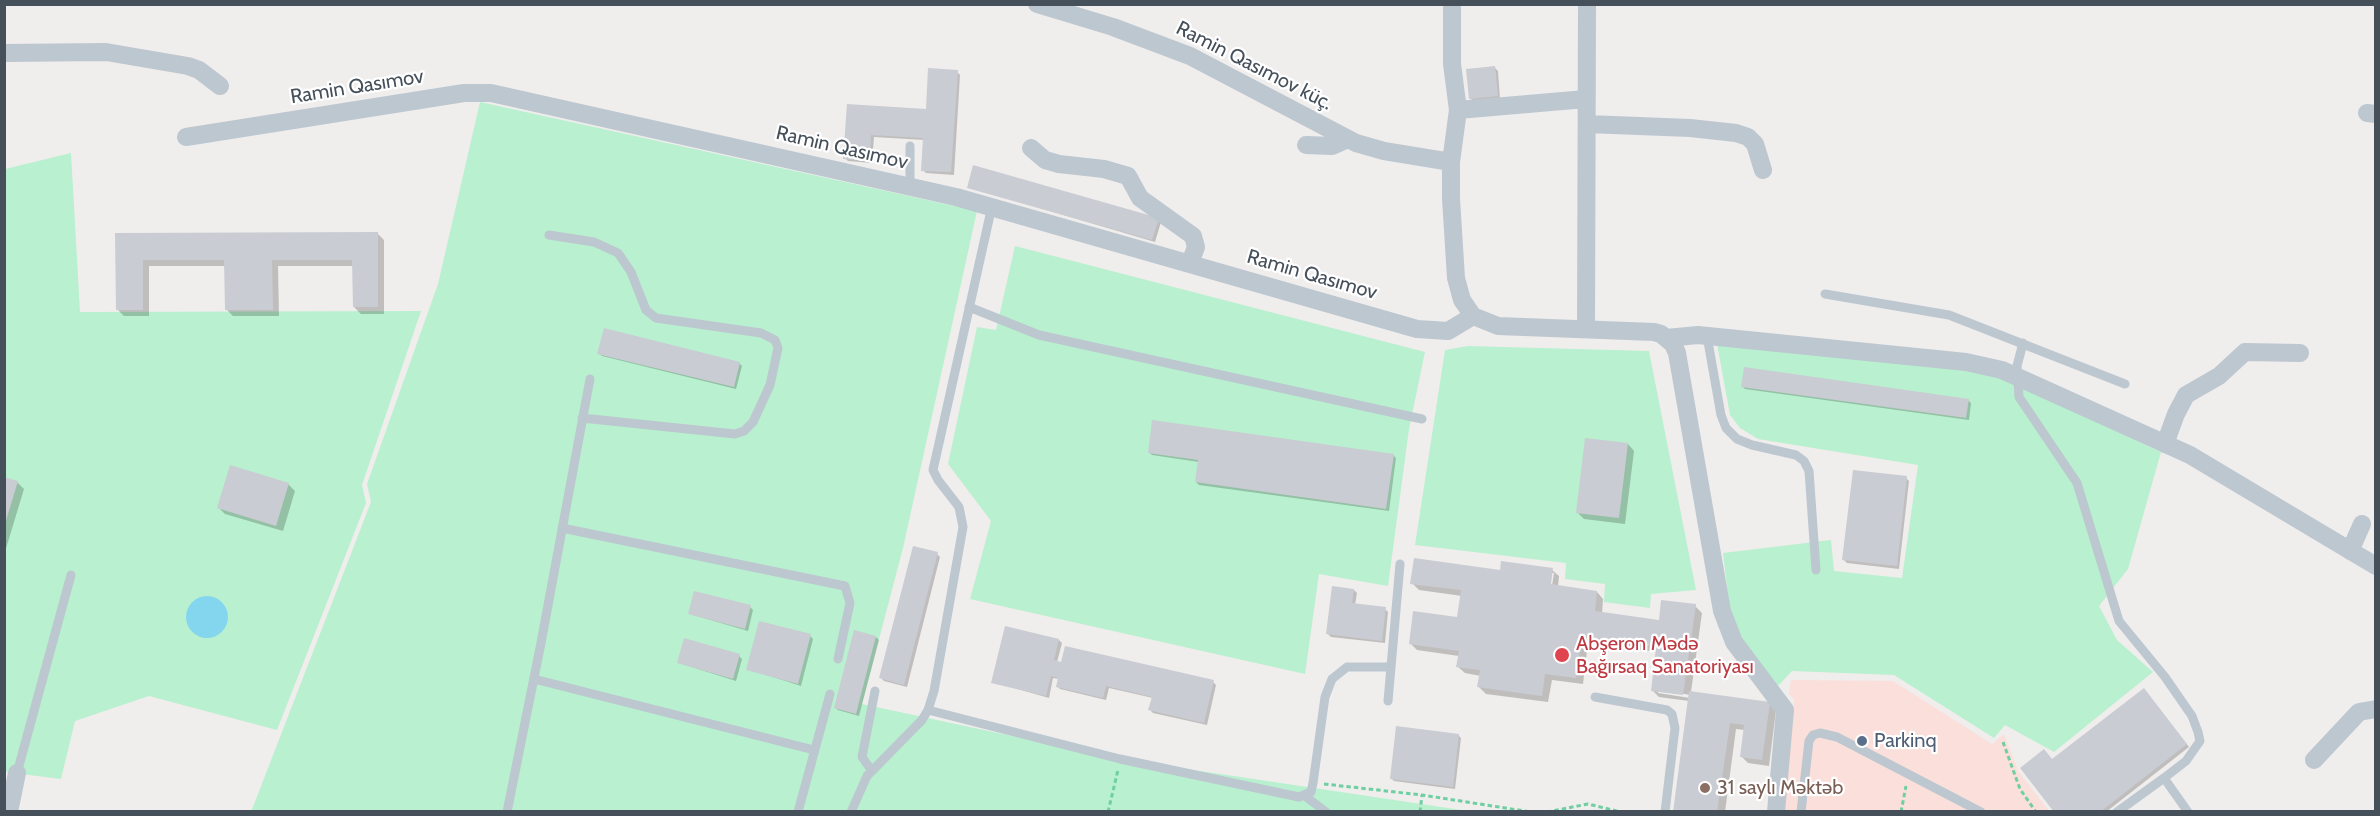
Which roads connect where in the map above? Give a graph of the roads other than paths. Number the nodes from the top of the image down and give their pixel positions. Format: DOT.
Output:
graph roads {
  1 [pos="1037,4"];
  2 [pos="1452,4"];
  3 [pos="1587,4"];
  4 [pos="4,53"];
  5 [pos="220,86"];
  6 [pos="1587,99"];
  7 [pos="1458,110"];
  8 [pos="1587,124"];
  9 [pos="186,136"];
  10 [pos="1348,139"];
  11 [pos="1306,145"];
  12 [pos="910,146"];
  13 [pos="1031,148"];
  14 [pos="1451,162"];
  15 [pos="1763,170"];
  16 [pos="910,186"];
  17 [pos="992,206"];
  18 [pos="549,236"];
  19 [pos="1190,263"];
  20 [pos="1825,294"];
  21 [pos="969,307"];
  22 [pos="1473,316"];
  23 [pos="1586,329"];
  24 [pos="1707,336"];
  25 [pos="1666,338"];
  26 [pos="2023,343"];
  27 [pos="2300,352"];
  28 [pos="2016,378"];
  29 [pos="590,379"];
  30 [pos="2125,384"];
  31 [pos="582,418"];
  32 [pos="1422,419"];
  33 [pos="2165,444"];
  34 [pos="2362,524"];
  35 [pos="562,528"];
  36 [pos="2350,551"];
  37 [pos="1400,564"];
  38 [pos="2376,566"];
  39 [pos="1816,570"];
  40 [pos="71,575"];
  41 [pos="838,659"];
  42 [pos="1391,666"];
  43 [pos="534,680"];
  44 [pos="875,691"];
  45 [pos="830,694"];
  46 [pos="1595,696"];
  47 [pos="1388,701"];
  48 [pos="928,710"];
  49 [pos="2376,710"];
  50 [pos="814,750"];
  51 [pos="2314,760"];
  52 [pos="872,771"];
  53 [pos="17,773"];
  54 [pos="2164,778"];
  55 [pos="1305,796"];
  56 [pos="9,812"];
  57 [pos="507,812"];
  58 [pos="798,812"];
  59 [pos="851,812"];
  60 [pos="1326,812"];
  61 [pos="1665,812"];
  62 [pos="1776,812"];
  63 [pos="1801,812"];
  64 [pos="1981,812"];
  65 [pos="2117,812"];
  66 [pos="2188,812"];
  1 -- 10 [label="street, Ramin Qasımov küç."];
  2 -- 7 [label="street"];
  3 -- 6 [label="street"];
  4 -- 5 [label="street"];
  6 -- 7 [label="street"];
  6 -- 8 [label="street"];
  7 -- 14 [label="street"];
  8 -- 15 [label="street"];
  8 -- 23 [label="street"];
  9 -- 16 [label="street, Ramin Qasımov"];
  10 -- 11 [label="street"];
  10 -- 14 [label="street, Ramin Qasımov küç."];
  12 -- 16 [label="lane"];
  13 -- 19 [label="street"];
  14 -- 22 [label="street"];
  16 -- 17 [label="street, Ramin Qasımov"];
  17 -- 19 [label="street, Ramin Qasımov"];
  17 -- 21 [label="lane"];
  18 -- 31 [label="lane"];
  19 -- 22 [label="street, Ramin Qasımov"];
  20 -- 26 [label="lane"];
  21 -- 32 [label="lane"];
  21 -- 48 [label="lane"];
  22 -- 23 [label="street"];
  23 -- 25 [label="street"];
  24 -- 25 [label="street"];
  24 -- 28 [label="street"];
  24 -- 39 [label="lane"];
  25 -- 62 [label="street"];
  26 -- 28 [label="lane"];
  26 -- 30 [label="lane"];
  27 -- 33 [label="street"];
  28 -- 33 [label="street"];
  28 -- 54 [label="lane"];
  29 -- 31 [label="lane"];
  31 -- 35 [label="lane"];
  33 -- 36 [label="street"];
  34 -- 36 [label="street"];
  35 -- 41 [label="lane"];
  35 -- 43 [label="lane"];
  36 -- 38 [label="street"];
  37 -- 42 [label="lane"];
  40 -- 53 [label="lane"];
  42 -- 47 [label="lane"];
  42 -- 55 [label="lane"];
  43 -- 50 [label="lane"];
  43 -- 57 [label="lane"];
  44 -- 52 [label="lane"];
  45 -- 50 [label="lane"];
  46 -- 61 [label="lane"];
  48 -- 52 [label="lane"];
  48 -- 55 [label="lane"];
  49 -- 51 [label="street"];
  50 -- 58 [label="lane"];
  52 -- 59 [label="lane"];
  53 -- 56 [label="street"];
  54 -- 65 [label="lane"];
  54 -- 66 [label="lane"];
  55 -- 60 [label="lane"];
  63 -- 64 [label="lane"];
}
